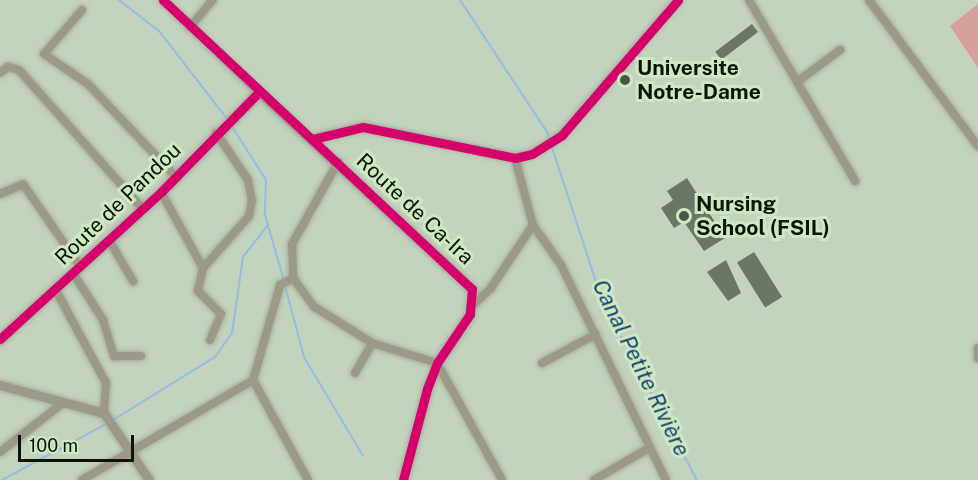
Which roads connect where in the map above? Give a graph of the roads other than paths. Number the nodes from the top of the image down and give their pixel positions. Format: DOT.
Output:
graph roads {
  1 [pos="163,0"];
  2 [pos="213,0"];
  3 [pos="678,0"];
  4 [pos="749,0"];
  5 [pos="869,0"];
  6 [pos="82,9"];
  7 [pos="190,27"];
  8 [pos="840,50"];
  9 [pos="0,73"];
  10 [pos="797,82"];
  11 [pos="259,92"];
  12 [pos="216,133"];
  13 [pos="313,139"];
  14 [pos="978,147"];
  15 [pos="514,158"];
  16 [pos="338,162"];
  17 [pos="175,176"];
  18 [pos="855,181"];
  19 [pos="162,192"];
  20 [pos="0,194"];
  21 [pos="142,208"];
  22 [pos="533,225"];
  23 [pos="109,240"];
  24 [pos="203,268"];
  25 [pos="77,269"];
  26 [pos="293,278"];
  27 [pos="133,281"];
  28 [pos="55,289"];
  29 [pos="474,304"];
  30 [pos="596,334"];
  31 [pos="0,339"];
  32 [pos="210,340"];
  33 [pos="372,343"];
  34 [pos="978,348"];
  35 [pos="141,356"];
  36 [pos="978,358"];
  37 [pos="437,363"];
  38 [pos="542,363"];
  39 [pos="355,373"];
  40 [pos="253,380"];
  41 [pos="0,385"];
  42 [pos="64,402"];
  43 [pos="108,420"];
  44 [pos="649,448"];
  45 [pos="132,451"];
  46 [pos="0,452"];
  47 [pos="306,479"];
  48 [pos="82,480"];
  49 [pos="150,480"];
  50 [pos="403,480"];
  51 [pos="502,480"];
  52 [pos="594,480"];
  53 [pos="666,480"];
  1 -- 7 [label="street, Route de Ca-Ira"];
  2 -- 7 [label="street"];
  3 -- 15 [label="street"];
  4 -- 10 [label="street"];
  5 -- 14 [label="street"];
  6 -- 17 [label="street"];
  7 -- 11 [label="street, Route de Ca-Ira"];
  8 -- 10 [label="street"];
  9 -- 21 [label="street"];
  10 -- 18 [label="street"];
  11 -- 12 [label="street, Route de Pandou"];
  11 -- 13 [label="street, Route de Ca-Ira"];
  12 -- 17 [label="street, Route de Pandou"];
  12 -- 24 [label="street"];
  13 -- 15 [label="street"];
  13 -- 16 [label="street, Route de Ca-Ira"];
  15 -- 22 [label="street"];
  16 -- 26 [label="street"];
  16 -- 29 [label="street, Route de Ca-Ira"];
  17 -- 19 [label="street, Route de Pandou"];
  19 -- 21 [label="street, Route de Pandou"];
  19 -- 24 [label="street"];
  20 -- 25 [label="street"];
  21 -- 23 [label="street, Route de Pandou"];
  22 -- 29 [label="street"];
  22 -- 30 [label="street"];
  23 -- 25 [label="street, Route de Pandou"];
  23 -- 27 [label="street"];
  24 -- 32 [label="street"];
  25 -- 28 [label="street, Route de Pandou"];
  25 -- 35 [label="street"];
  26 -- 33 [label="street"];
  26 -- 40 [label="street"];
  28 -- 31 [label="street, Route de Pandou"];
  28 -- 43 [label="street"];
  29 -- 37 [label="street"];
  30 -- 38 [label="street"];
  30 -- 44 [label="street"];
  33 -- 37 [label="street"];
  33 -- 39 [label="street"];
  34 -- 36 [label="street"];
  37 -- 50 [label="street"];
  37 -- 51 [label="street"];
  40 -- 45 [label="street"];
  40 -- 47 [label="street"];
  41 -- 42 [label="street"];
  42 -- 43 [label="street"];
  42 -- 46 [label="street"];
  43 -- 45 [label="street"];
  44 -- 52 [label="street"];
  44 -- 53 [label="street"];
  45 -- 48 [label="street"];
  45 -- 49 [label="street"];
}
